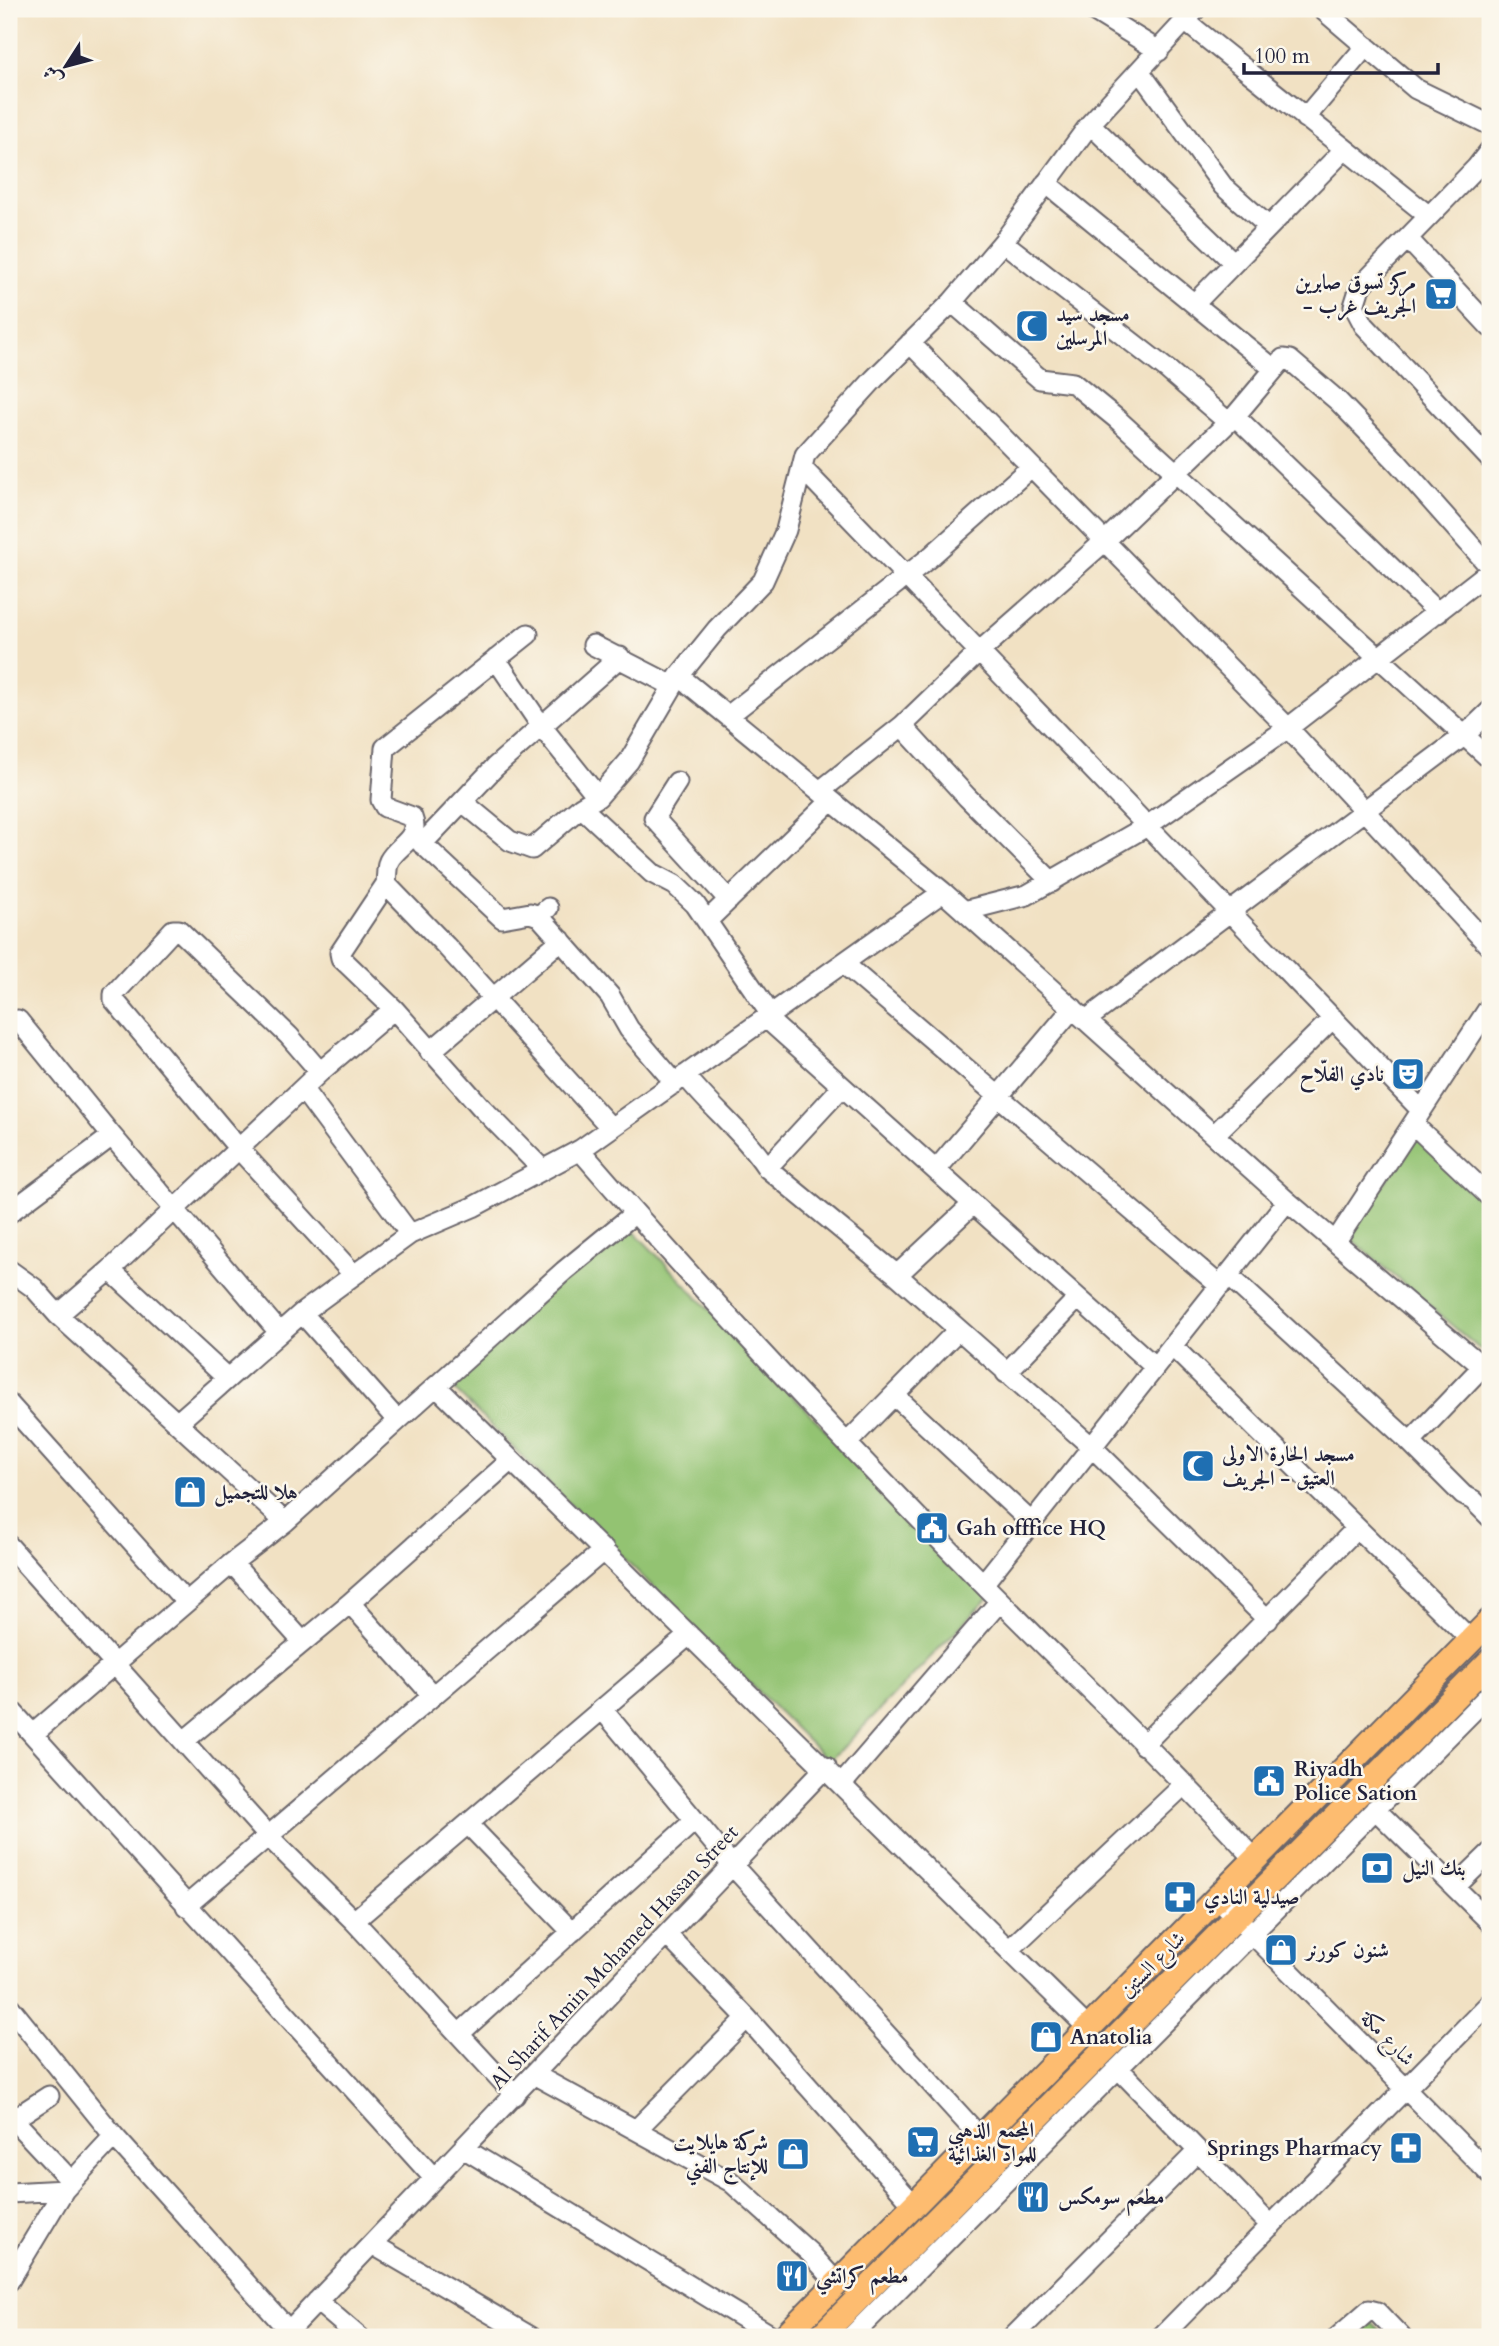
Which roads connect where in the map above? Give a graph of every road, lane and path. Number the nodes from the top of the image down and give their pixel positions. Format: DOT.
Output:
graph roads {
  1 [pos="1091,9"];
  2 [pos="1322,9"];
  3 [pos="1190,15"];
  4 [pos="1366,46"];
  5 [pos="1159,51"];
  6 [pos="1140,72"];
  7 [pos="1305,118"];
  8 [pos="1090,124"];
  9 [pos="1490,125"];
  10 [pos="1345,149"];
  11 [pos="1490,150"];
  12 [pos="1483,175"];
  13 [pos="1046,183"];
  14 [pos="1429,216"];
  15 [pos="1269,227"];
  16 [pos="1408,239"];
  17 [pos="1003,242"];
  18 [pos="1234,263"];
  19 [pos="952,302"];
  20 [pos="1196,302"];
  21 [pos="1490,327"];
  22 [pos="910,343"];
  23 [pos="1274,369"];
  24 [pos="1232,419"];
  25 [pos="1490,459"];
  26 [pos="1031,467"];
  27 [pos="803,469"];
  28 [pos="1175,474"];
  29 [pos="1105,541"];
  30 [pos="1490,569"];
  31 [pos="904,574"];
  32 [pos="1438,613"];
  33 [pos="528,634"];
  34 [pos="593,645"];
  35 [pos="979,652"];
  36 [pos="620,657"];
  37 [pos="496,659"];
  38 [pos="1380,659"];
  39 [pos="676,681"];
  40 [pos="1490,710"];
  41 [pos="728,716"];
  42 [pos="902,726"];
  43 [pos="542,727"];
  44 [pos="1289,728"];
  45 [pos="1465,735"];
  46 [pos="1490,759"];
  47 [pos="677,782"];
  48 [pos="825,796"];
  49 [pos="590,802"];
  50 [pos="464,803"];
  51 [pos="1364,810"];
  52 [pos="1147,825"];
  53 [pos="418,839"];
  54 [pos="1052,882"];
  55 [pos="386,884"];
  56 [pos="943,892"];
  57 [pos="729,900"];
  58 [pos="964,911"];
  59 [pos="1229,911"];
  60 [pos="708,920"];
  61 [pos="561,940"];
  62 [pos="1490,947"];
  63 [pos="844,963"];
  64 [pos="493,998"];
  65 [pos="1490,1006"];
  66 [pos="394,1009"];
  67 [pos="1079,1014"];
  68 [pos="768,1016"];
  69 [pos="1332,1018"];
  70 [pos="9,1025"];
  71 [pos="430,1052"];
  72 [pos="320,1072"];
  73 [pos="680,1079"];
  74 [pos="842,1087"];
  75 [pos="304,1091"];
  76 [pos="999,1096"];
  77 [pos="1417,1117"];
  78 [pos="611,1128"];
  79 [pos="1214,1135"];
  80 [pos="112,1136"];
  81 [pos="240,1150"];
  82 [pos="580,1150"];
  83 [pos="541,1168"];
  84 [pos="767,1168"];
  85 [pos="936,1170"];
  86 [pos="1490,1197"];
  87 [pos="1287,1201"];
  88 [pos="973,1204"];
  89 [pos="174,1208"];
  90 [pos="9,1213"];
  91 [pos="635,1213"];
  92 [pos="410,1234"];
  93 [pos="1336,1241"];
  94 [pos="9,1270"];
  95 [pos="110,1270"];
  96 [pos="354,1275"];
  97 [pos="897,1275"];
  98 [pos="1224,1281"];
  99 [pos="1078,1298"];
  100 [pos="302,1314"];
  101 [pos="58,1315"];
  102 [pos="958,1331"];
  103 [pos="279,1332"];
  104 [pos="1172,1346"];
  105 [pos="1155,1367"];
  106 [pos="1486,1369"];
  107 [pos="1006,1373"];
  108 [pos="227,1378"];
  109 [pos="436,1385"];
  110 [pos="895,1396"];
  111 [pos="9,1405"];
  112 [pos="397,1420"];
  113 [pos="177,1423"];
  114 [pos="848,1442"];
  115 [pos="1410,1442"];
  116 [pos="1092,1447"];
  117 [pos="511,1460"];
  118 [pos="1490,1517"];
  119 [pos="285,1522"];
  120 [pos="1032,1523"];
  121 [pos="1357,1528"];
  122 [pos="9,1546"];
  123 [pos="604,1550"];
  124 [pos="232,1563"];
  125 [pos="983,1584"];
  126 [pos="1000,1601"];
  127 [pos="186,1602"];
  128 [pos="350,1603"];
  129 [pos="1268,1620"];
  130 [pos="1490,1620"];
  131 [pos="689,1635"];
  132 [pos="1471,1640"];
  133 [pos="302,1641"];
  134 [pos="116,1662"];
  135 [pos="1488,1677"];
  136 [pos="433,1696"];
  137 [pos="9,1708"];
  138 [pos="602,1709"];
  139 [pos="33,1734"];
  140 [pos="184,1741"];
  141 [pos="1143,1745"];
  142 [pos="826,1767"];
  143 [pos="842,1784"];
  144 [pos="1185,1784"];
  145 [pos="1376,1809"];
  146 [pos="694,1821"];
  147 [pos="468,1824"];
  148 [pos="269,1836"];
  149 [pos="1490,1853"];
  150 [pos="1255,1859"];
  151 [pos="732,1865"];
  152 [pos="1455,1887"];
  153 [pos="1217,1898"];
  154 [pos="186,1906"];
  155 [pos="354,1921"];
  156 [pos="1490,1922"];
  157 [pos="1245,1924"];
  158 [pos="572,1932"];
  159 [pos="667,1935"];
  160 [pos="1010,1949"];
  161 [pos="1490,2003"];
  162 [pos="9,2006"];
  163 [pos="747,2018"];
  164 [pos="1088,2028"];
  165 [pos="458,2034"];
  166 [pos="1118,2068"];
  167 [pos="535,2075"];
  168 [pos="1405,2088"];
  169 [pos="515,2095"];
  170 [pos="48,2096"];
  171 [pos="10,2119"];
  172 [pos="636,2130"];
  173 [pos="114,2136"];
  174 [pos="981,2138"];
  175 [pos="463,2148"];
  176 [pos="1198,2151"];
  177 [pos="999,2157"];
  178 [pos="949,2169"];
  179 [pos="1490,2174"];
  180 [pos="433,2177"];
  181 [pos="68,2186"];
  182 [pos="968,2188"];
  183 [pos="9,2193"];
  184 [pos="914,2205"];
  185 [pos="1271,2226"];
  186 [pos="372,2244"];
  187 [pos="10,2279"];
  188 [pos="837,2283"];
  189 [pos="317,2301"];
  190 [pos="286,2334"];
  191 [pos="854,2336"];
  192 [pos="359,2337"];
  193 [pos="531,2337"];
  194 [pos="774,2337"];
  195 [pos="784,2337"];
  196 [pos="820,2337"];
  197 [pos="1013,2337"];
  198 [pos="1161,2337"];
  199 [pos="1338,2337"];
  200 [pos="1401,2337"];
  1 -- 5 [label="street"];
  2 -- 4 [label="street"];
  3 -- 5 [label="street"];
  3 -- 7 [label="street"];
  4 -- 7 [label="street"];
  4 -- 9 [label="street"];
  5 -- 6 [label="street"];
  6 -- 8 [label="street"];
  6 -- 15 [label="street"];
  7 -- 10 [label="street"];
  8 -- 13 [label="street"];
  8 -- 18 [label="street"];
  10 -- 14 [label="street"];
  10 -- 15 [label="street"];
  11 -- 12 [label="street"];
  12 -- 14 [label="street"];
  13 -- 17 [label="street"];
  13 -- 20 [label="street"];
  14 -- 16 [label="street"];
  15 -- 18 [label="street"];
  16 -- 21 [label="street"];
  16 -- 25 [label="street"];
  17 -- 19 [label="street"];
  17 -- 24 [label="street"];
  18 -- 20 [label="street"];
  19 -- 22 [label="street"];
  19 -- 28 [label="street"];
  20 -- 23 [label="street"];
  22 -- 26 [label="street"];
  22 -- 27 [label="street"];
  23 -- 24 [label="street"];
  23 -- 30 [label="street"];
  24 -- 28 [label="street"];
  24 -- 32 [label="street"];
  26 -- 29 [label="street"];
  26 -- 31 [label="street"];
  27 -- 31 [label="street"];
  27 -- 39 [label="street"];
  28 -- 29 [label="street"];
  28 -- 38 [label="street"];
  29 -- 35 [label="street"];
  29 -- 44 [label="street"];
  30 -- 32 [label="street"];
  31 -- 35 [label="street"];
  31 -- 41 [label="street"];
  32 -- 38 [label="street"];
  33 -- 37 [label="street"];
  34 -- 36 [label="street"];
  35 -- 42 [label="street"];
  35 -- 52 [label="street"];
  36 -- 39 [label="street"];
  36 -- 43 [label="street"];
  37 -- 43 [label="street"];
  37 -- 53 [label="street"];
  38 -- 44 [label="street"];
  38 -- 45 [label="street"];
  39 -- 41 [label="street"];
  39 -- 49 [label="street"];
  40 -- 45 [label="street"];
  41 -- 48 [label="street"];
  42 -- 48 [label="street"];
  42 -- 54 [label="street"];
  43 -- 49 [label="street"];
  43 -- 50 [label="street"];
  44 -- 51 [label="street"];
  44 -- 52 [label="street"];
  45 -- 46 [label="street"];
  45 -- 51 [label="street"];
  47 -- 57 [label="street"];
  48 -- 56 [label="street"];
  48 -- 57 [label="street"];
  49 -- 50 [label="street"];
  49 -- 60 [label="street"];
  50 -- 53 [label="street"];
  51 -- 59 [label="street"];
  51 -- 62 [label="street"];
  52 -- 54 [label="street"];
  52 -- 59 [label="street"];
  53 -- 55 [label="street"];
  53 -- 61 [label="street"];
  54 -- 58 [label="street"];
  55 -- 64 [label="street"];
  55 -- 66 [label="street"];
  56 -- 58 [label="street"];
  56 -- 63 [label="street"];
  57 -- 60 [label="street"];
  58 -- 67 [label="street"];
  59 -- 67 [label="street"];
  59 -- 69 [label="street"];
  60 -- 68 [label="street"];
  61 -- 64 [label="street"];
  61 -- 73 [label="street"];
  63 -- 68 [label="street"];
  63 -- 76 [label="street"];
  64 -- 71 [label="street"];
  64 -- 78 [label="street"];
  65 -- 77 [label="street"];
  66 -- 71 [label="street"];
  66 -- 72 [label="street"];
  67 -- 76 [label="street"];
  67 -- 79 [label="street"];
  68 -- 73 [label="street"];
  68 -- 74 [label="street"];
  69 -- 77 [label="street"];
  69 -- 79 [label="street"];
  70 -- 80 [label="street"];
  71 -- 83 [label="street"];
  72 -- 75 [label="street"];
  72 -- 81 [label="street"];
  73 -- 78 [label="street"];
  73 -- 84 [label="street"];
  74 -- 84 [label="street"];
  74 -- 85 [label="street"];
  75 -- 81 [label="street"];
  75 -- 92 [label="street"];
  76 -- 85 [label="street"];
  76 -- 98 [label="street"];
  77 -- 86 [label="street"];
  77 -- 93 [label="street"];
  78 -- 82 [label="street"];
  79 -- 87 [label="street"];
  80 -- 89 [label="street"];
  80 -- 90 [label="street"];
  81 -- 89 [label="street"];
  81 -- 96 [label="street"];
  82 -- 83 [label="street"];
  82 -- 91 [label="street"];
  83 -- 92 [label="street"];
  84 -- 97 [label="street"];
  85 -- 88 [label="street"];
  87 -- 93 [label="street"];
  87 -- 98 [label="street"];
  88 -- 97 [label="street"];
  88 -- 99 [label="street"];
  89 -- 95 [label="street"];
  89 -- 103 [label="street"];
  91 -- 109 [label="street"];
  91 -- 114 [label="street"];
  92 -- 96 [label="street"];
  93 -- 106 [label="street"];
  94 -- 101 [label="street"];
  95 -- 101 [label="street"];
  95 -- 108 [label="street"];
  96 -- 100 [label="street"];
  97 -- 102 [label="street"];
  98 -- 104 [label="street"];
  98 -- 115 [label="street"];
  99 -- 105 [label="street"];
  99 -- 107 [label="street"];
  100 -- 103 [label="street"];
  100 -- 112 [label="street"];
  101 -- 113 [label="street"];
  102 -- 107 [label="street"];
  102 -- 110 [label="street"];
  103 -- 108 [label="street"];
  104 -- 105 [label="street"];
  104 -- 121 [label="street"];
  105 -- 116 [label="street"];
  106 -- 115 [label="street"];
  107 -- 116 [label="street"];
  108 -- 113 [label="street"];
  109 -- 112 [label="street"];
  109 -- 117 [label="street"];
  110 -- 114 [label="street"];
  110 -- 120 [label="street"];
  111 -- 127 [label="street"];
  112 -- 119 [label="street"];
  113 -- 119 [label="street"];
  114 -- 125 [label="street"];
  115 -- 118 [label="street"];
  116 -- 120 [label="street"];
  116 -- 129 [label="street"];
  117 -- 123 [label="street"];
  117 -- 128 [label="street"];
  119 -- 124 [label="street"];
  120 -- 125 [label="street"];
  121 -- 129 [label="street"];
  121 -- 132 [label="street"];
  122 -- 134 [label="street"];
  123 -- 131 [label="street"];
  123 -- 136 [label="street"];
  124 -- 127 [label="street"];
  124 -- 133 [label="street"];
  125 -- 126 [label="street"];
  126 -- 141 [label="street"];
  126 -- 143 [label="street"];
  127 -- 134 [label="street"];
  128 -- 133 [label="street"];
  128 -- 136 [label="street"];
  129 -- 141 [label="street"];
  130 -- 132 [label="main road, شارع الستين"];
  131 -- 138 [label="street"];
  131 -- 142 [label="street"];
  132 -- 150 [label="main road, شارع الستين"];
  133 -- 140 [label="street"];
  134 -- 139 [label="street"];
  134 -- 140 [label="street"];
  135 -- 145 [label="street"];
  135 -- 157 [label="main road, شارع الستين"];
  136 -- 148 [label="street"];
  137 -- 139 [label="street"];
  138 -- 146 [label="street"];
  138 -- 147 [label="street"];
  139 -- 154 [label="street"];
  140 -- 148 [label="street"];
  141 -- 144 [label="street"];
  142 -- 143 [label="street"];
  142 -- 151 [label="street, Al Sharif Amin Mohamed Hassan Street"];
  143 -- 160 [label="street"];
  144 -- 150 [label="street"];
  144 -- 160 [label="street"];
  145 -- 152 [label="street"];
  145 -- 157 [label="street"];
  146 -- 151 [label="street"];
  146 -- 158 [label="street"];
  147 -- 155 [label="street"];
  147 -- 158 [label="street"];
  148 -- 154 [label="street"];
  148 -- 155 [label="street"];
  149 -- 152 [label="street"];
  150 -- 153 [label="main road, شارع الستين"];
  151 -- 159 [label="street, Al Sharif Amin Mohamed Hassan Street"];
  151 -- 174 [label="street"];
  152 -- 156 [label="street"];
  153 -- 157 [label="street, شارع مكة"];
  153 -- 164 [label="main road, شارع الستين"];
  154 -- 180 [label="street"];
  155 -- 165 [label="street"];
  157 -- 166 [label="street"];
  157 -- 168 [label="street, شارع مكة"];
  157 -- 177 [label="main road, شارع الستين"];
  158 -- 165 [label="street"];
  159 -- 163 [label="street"];
  159 -- 167 [label="street, Al Sharif Amin Mohamed Hassan Street"];
  160 -- 164 [label="street"];
  161 -- 168 [label="street"];
  162 -- 173 [label="street"];
  163 -- 172 [label="street"];
  163 -- 184 [label="street"];
  164 -- 174 [label="main road, شارع الستين"];
  165 -- 169 [label="street"];
  166 -- 176 [label="street"];
  166 -- 191 [label="street"];
  167 -- 169 [label="street, Al Sharif Amin Mohamed Hassan Street"];
  167 -- 172 [label="street"];
  168 -- 179 [label="street, شارع مكة"];
  168 -- 185 [label="street"];
  169 -- 175 [label="street, Al Sharif Amin Mohamed Hassan Street"];
  170 -- 171 [label="street"];
  171 -- 181 [label="street"];
  172 -- 188 [label="street"];
  173 -- 181 [label="street"];
  173 -- 190 [label="street"];
  174 -- 177 [label="street"];
  174 -- 178 [label="main road, شارع الستين"];
  175 -- 180 [label="street, Al Sharif Amin Mohamed Hassan Street"];
  175 -- 194 [label="street"];
  176 -- 185 [label="street"];
  176 -- 197 [label="street"];
  177 -- 182 [label="main road, شارع الستين"];
  178 -- 182 [label="main road"];
  178 -- 184 [label="main road, شارع الستين"];
  180 -- 186 [label="street, Al Sharif Amin Mohamed Hassan Street"];
  181 -- 183 [label="street"];
  181 -- 187 [label="street"];
  182 -- 196 [label="main road, شارع الستين"];
  184 -- 188 [label="main road, شارع الستين"];
  185 -- 198 [label="street"];
  186 -- 189 [label="street, Al Sharif Amin Mohamed Hassan Street"];
  186 -- 193 [label="street"];
  188 -- 195 [label="main road, شارع الستين"];
  189 -- 190 [label="street, Al Sharif Amin Mohamed Hassan Street"];
  189 -- 192 [label="street"];
  199 -- 200 [label="street"];
}
